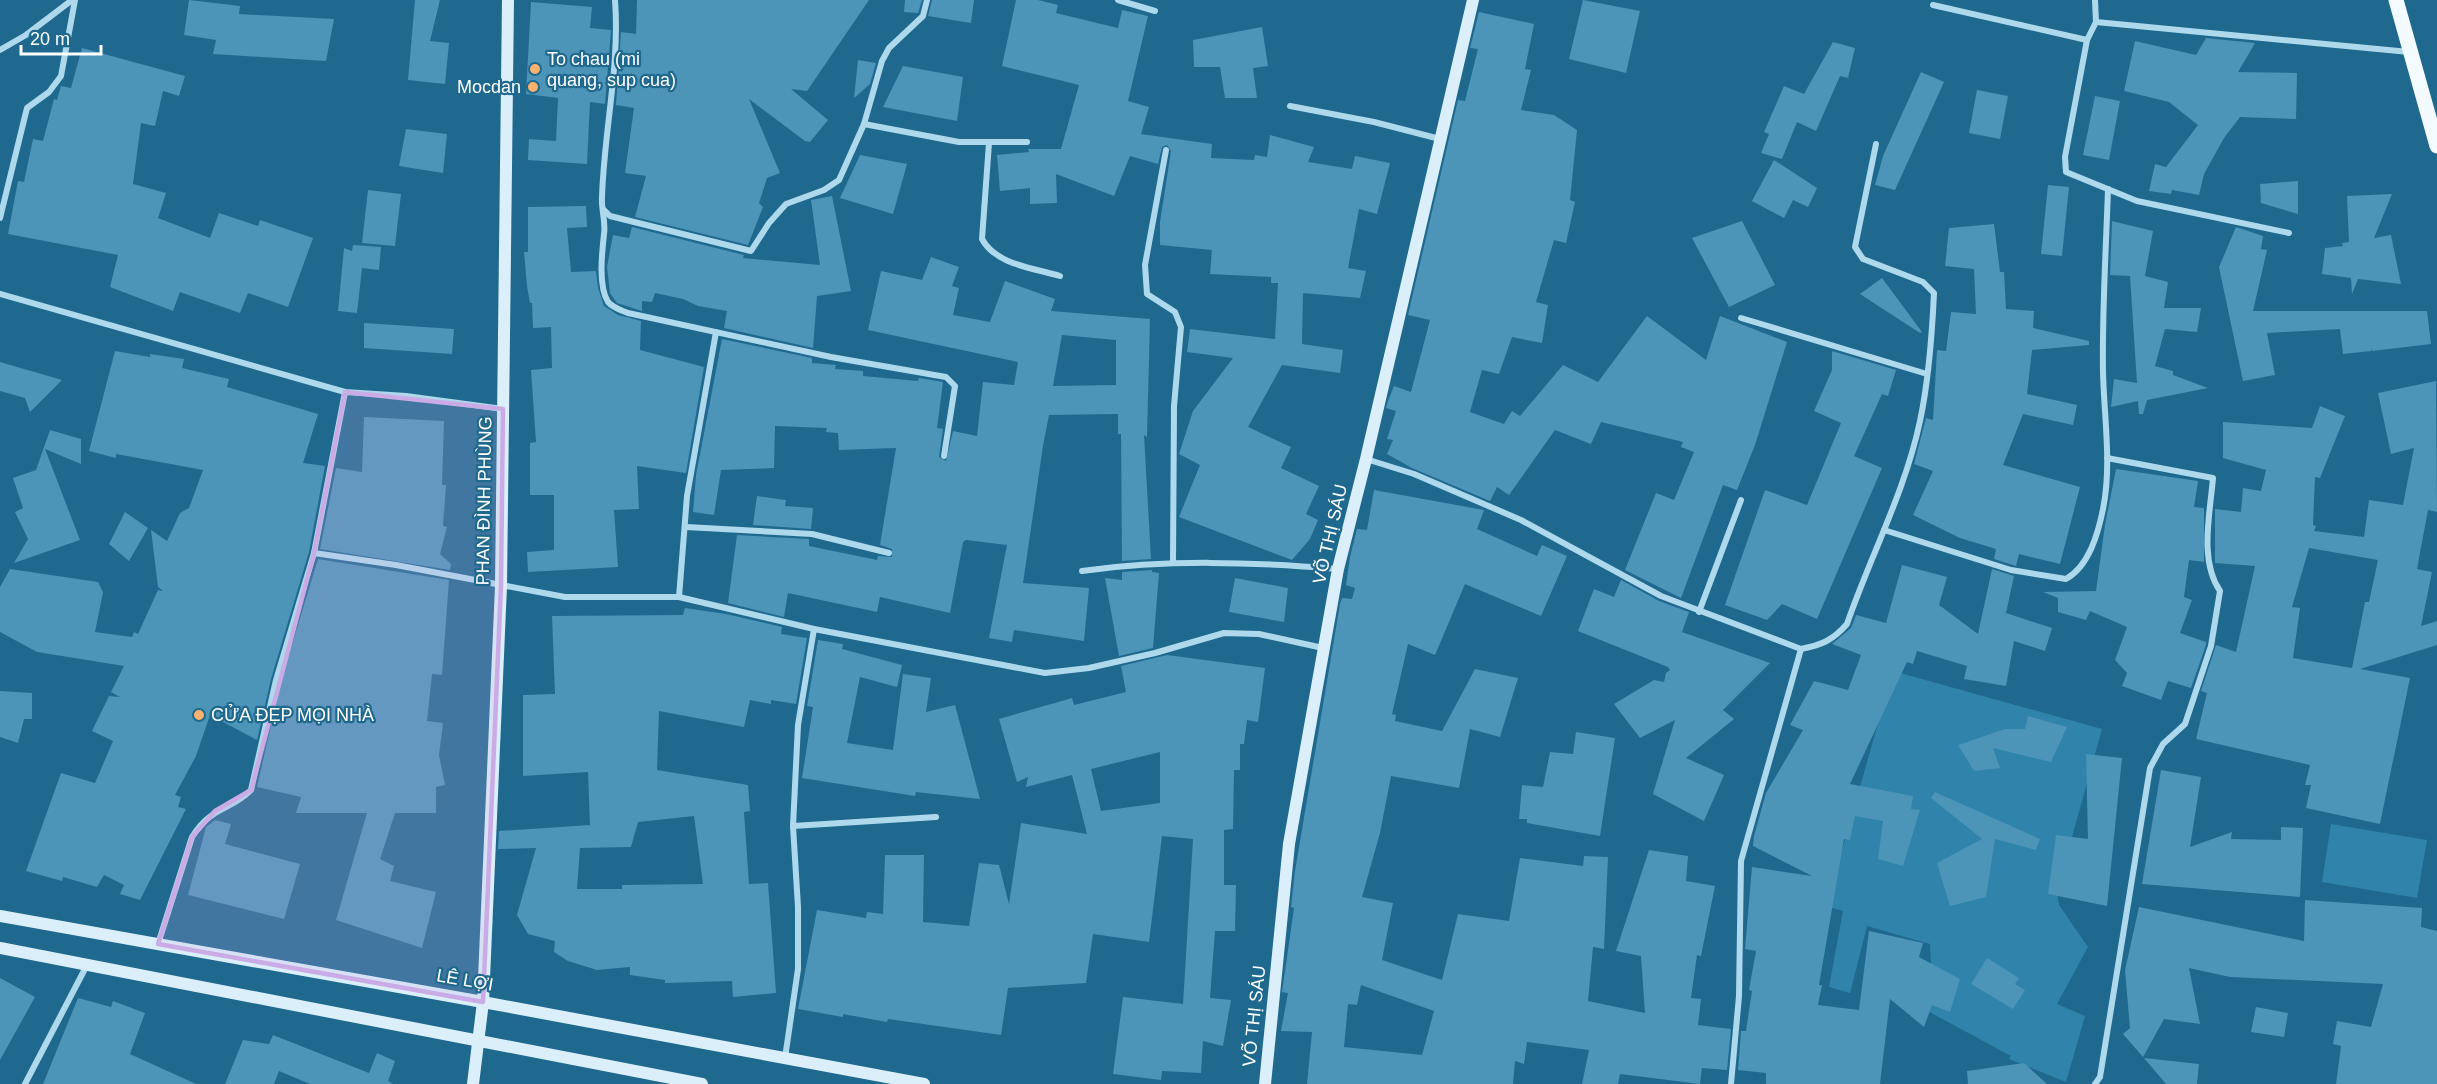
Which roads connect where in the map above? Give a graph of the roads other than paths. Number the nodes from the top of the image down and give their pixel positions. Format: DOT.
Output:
graph roads {
  1 [pos="74,0"];
  2 [pos="508,0"];
  3 [pos="615,0"];
  4 [pos="927,0"];
  5 [pos="1118,0"];
  6 [pos="1473,0"];
  7 [pos="2095,0"];
  8 [pos="2396,0"];
  9 [pos="1933,5"];
  10 [pos="1155,11"];
  11 [pos="2096,22"];
  12 [pos="2087,40"];
  13 [pos="0,50"];
  14 [pos="2410,52"];
  15 [pos="1290,106"];
  16 [pos="864,124"];
  17 [pos="1440,139"];
  18 [pos="1027,142"];
  19 [pos="989,143"];
  20 [pos="1876,144"];
  21 [pos="2437,146"];
  22 [pos="1166,150"];
  23 [pos="2108,189"];
  24 [pos="603,209"];
  25 [pos="0,218"];
  26 [pos="2289,233"];
  27 [pos="1060,276"];
  28 [pos="0,294"];
  29 [pos="1741,318"];
  30 [pos="716,332"];
  31 [pos="1927,374"];
  32 [pos="345,392"];
  33 [pos="503,409"];
  34 [pos="944,456"];
  35 [pos="2107,458"];
  36 [pos="1366,459"];
  37 [pos="1740,500"];
  38 [pos="686,527"];
  39 [pos="1884,530"];
  40 [pos="314,553"];
  41 [pos="889,553"];
  42 [pos="1173,561"];
  43 [pos="1338,569"];
  44 [pos="1082,571"];
  45 [pos="501,586"];
  46 [pos="679,597"];
  47 [pos="1700,612"];
  48 [pos="814,629"];
  49 [pos="1324,648"];
  50 [pos="1802,649"];
  51 [pos="936,817"];
  52 [pos="793,826"];
  53 [pos="0,916"];
  54 [pos="158,944"];
  55 [pos="0,948"];
  56 [pos="88,963"];
  57 [pos="483,1002"];
  58 [pos="478,1040"];
  59 [pos="785,1058"];
  60 [pos="25,1084"];
  61 [pos="473,1084"];
  62 [pos="702,1084"];
  63 [pos="924,1084"];
  64 [pos="1265,1084"];
  65 [pos="1731,1084"];
  66 [pos="2095,1084"];
  1 -- 13 [label="street"];
  1 -- 25 [label="street"];
  2 -- 33 [label="street, PHAN ĐÌNH PHÙNG"];
  3 -- 24 [label="street"];
  4 -- 16 [label="street"];
  5 -- 10 [label="street"];
  6 -- 17 [label="street, VÕ THỊ SÁU"];
  7 -- 11 [label="street"];
  8 -- 14 [label="main road"];
  9 -- 12 [label="street"];
  11 -- 12 [label="street"];
  11 -- 14 [label="street"];
  12 -- 23 [label="street"];
  14 -- 21 [label="main road"];
  15 -- 17 [label="street"];
  16 -- 19 [label="street"];
  16 -- 24 [label="street"];
  17 -- 36 [label="street, VÕ THỊ SÁU"];
  18 -- 19 [label="street"];
  19 -- 27 [label="street"];
  20 -- 31 [label="street"];
  22 -- 42 [label="street"];
  23 -- 26 [label="street"];
  23 -- 35 [label="street"];
  24 -- 30 [label="street"];
  28 -- 32 [label="street"];
  29 -- 31 [label="street"];
  30 -- 34 [label="street"];
  30 -- 38 [label="street"];
  31 -- 39 [label="street"];
  32 -- 33 [label="street"];
  32 -- 40 [label="street"];
  33 -- 45 [label="street, PHAN ĐÌNH PHÙNG"];
  35 -- 39 [label="street"];
  35 -- 66 [label="street"];
  36 -- 43 [label="street, VÕ THỊ SÁU"];
  36 -- 47 [label="street"];
  37 -- 47 [label="street"];
  38 -- 41 [label="street"];
  38 -- 46 [label="street"];
  39 -- 50 [label="street"];
  40 -- 45 [label="street"];
  40 -- 54 [label="street"];
  42 -- 43 [label="street"];
  42 -- 44 [label="street"];
  43 -- 49 [label="street, VÕ THỊ SÁU"];
  45 -- 46 [label="street"];
  45 -- 57 [label="street, PHAN ĐÌNH PHÙNG"];
  46 -- 48 [label="street"];
  47 -- 50 [label="street"];
  48 -- 49 [label="street"];
  48 -- 52 [label="street"];
  49 -- 64 [label="street, VÕ THỊ SÁU"];
  50 -- 65 [label="street"];
  51 -- 52 [label="street"];
  52 -- 59 [label="street"];
  53 -- 54 [label="street, LÊ LỢI"];
  54 -- 57 [label="street, LÊ LỢI"];
  55 -- 56 [label="street"];
  56 -- 58 [label="street"];
  56 -- 60 [label="street"];
  57 -- 58 [label="street, PHAN ĐÌNH PHÙNG"];
  57 -- 59 [label="street, LÊ LỢI"];
  58 -- 61 [label="street"];
  58 -- 62 [label="street"];
  59 -- 63 [label="street, LÊ LỢI"];
}
